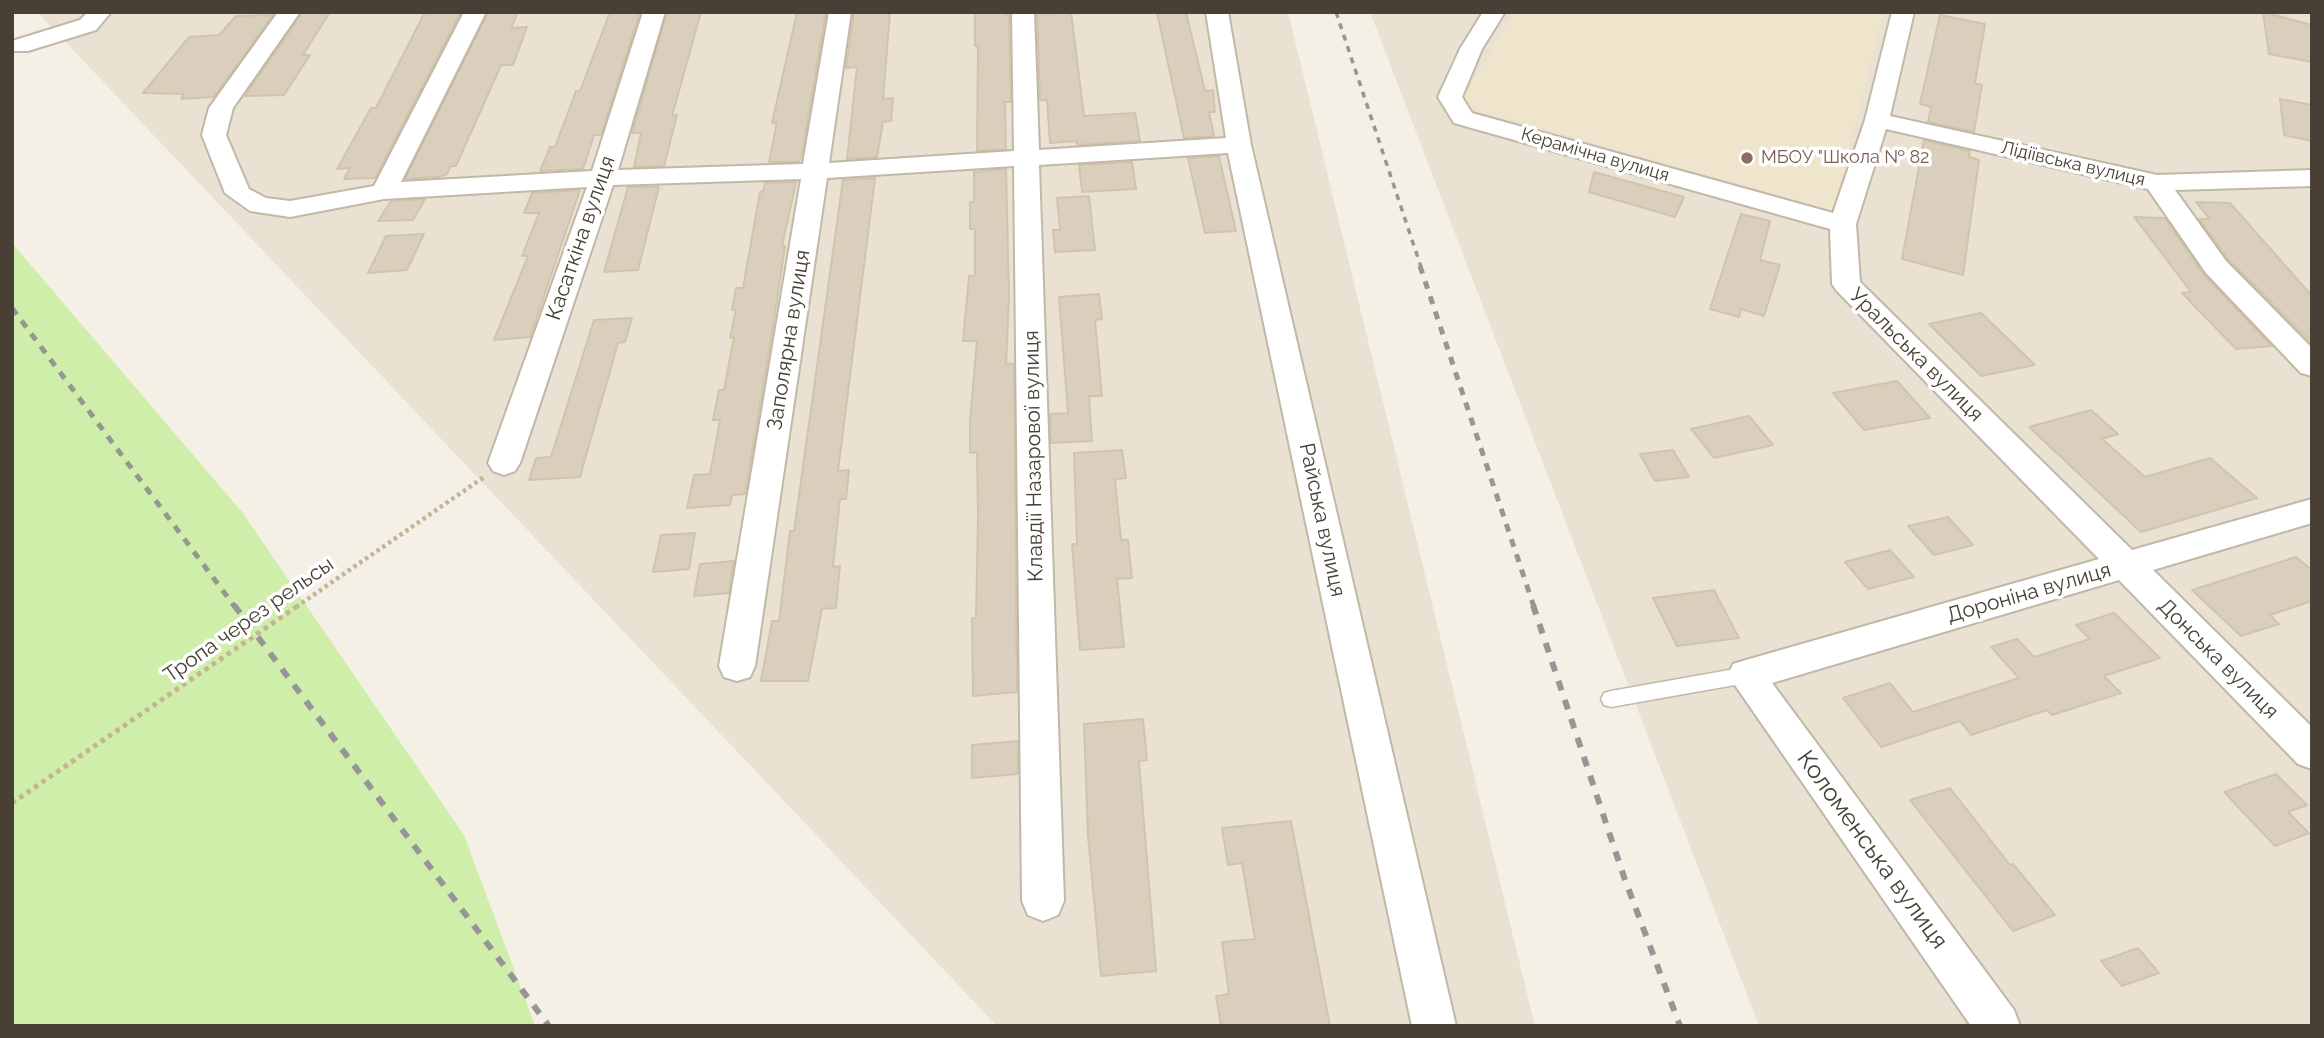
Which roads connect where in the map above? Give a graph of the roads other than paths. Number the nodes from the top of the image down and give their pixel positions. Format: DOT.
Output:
graph roads {
  1 [pos="100,12"];
  2 [pos="289,12"];
  3 [pos="475,12"];
  4 [pos="654,12"];
  5 [pos="840,12"];
  6 [pos="1023,12"];
  7 [pos="1217,12"];
  8 [pos="1494,12"];
  9 [pos="1903,12"];
  10 [pos="20,46"];
  11 [pos="1877,120"];
  12 [pos="1239,145"];
  13 [pos="1027,158"];
  14 [pos="816,170"];
  15 [pos="603,178"];
  16 [pos="2312,178"];
  17 [pos="2157,183"];
  18 [pos="384,191"];
  19 [pos="1843,224"];
  20 [pos="2312,366"];
  21 [pos="504,463"];
  22 [pos="2312,511"];
  23 [pos="2124,566"];
  24 [pos="737,667"];
  25 [pos="1746,675"];
  26 [pos="1611,699"];
  27 [pos="2312,752"];
  28 [pos="1043,901"];
  29 [pos="1434,1026"];
  30 [pos="1998,1026"];
  1 -- 10 [label="street"];
  2 -- 18 [label="street"];
  3 -- 18 [label="street"];
  4 -- 15 [label="street, Касаткіна вулиця"];
  5 -- 14 [label="street, Заполярна вулиця"];
  6 -- 13 [label="street, Клавдії Назарової вулиця"];
  7 -- 12 [label="street, Райська вулиця"];
  8 -- 19 [label="street, Керамічна вулиця"];
  9 -- 11 [label="street, Уральська вулиця"];
  11 -- 17 [label="street, Лідіївська вулиця"];
  11 -- 19 [label="street, Уральська вулиця"];
  12 -- 13 [label="street"];
  12 -- 29 [label="street, Райська вулиця"];
  13 -- 14 [label="street"];
  13 -- 28 [label="street, Клавдії Назарової вулиця"];
  14 -- 15 [label="street"];
  14 -- 24 [label="street, Заполярна вулиця"];
  15 -- 18 [label="street"];
  15 -- 21 [label="street, Касаткіна вулиця"];
  16 -- 17 [label="street"];
  17 -- 20 [label="street, Лідіївська вулиця"];
  19 -- 23 [label="street, Уральська вулиця"];
  22 -- 23 [label="street, Дороніна вулиця"];
  23 -- 25 [label="street, Дороніна вулиця"];
  23 -- 27 [label="street, Донська вулиця"];
  25 -- 26 [label="lane"];
  25 -- 30 [label="street, Коломенська вулиця"];
}
